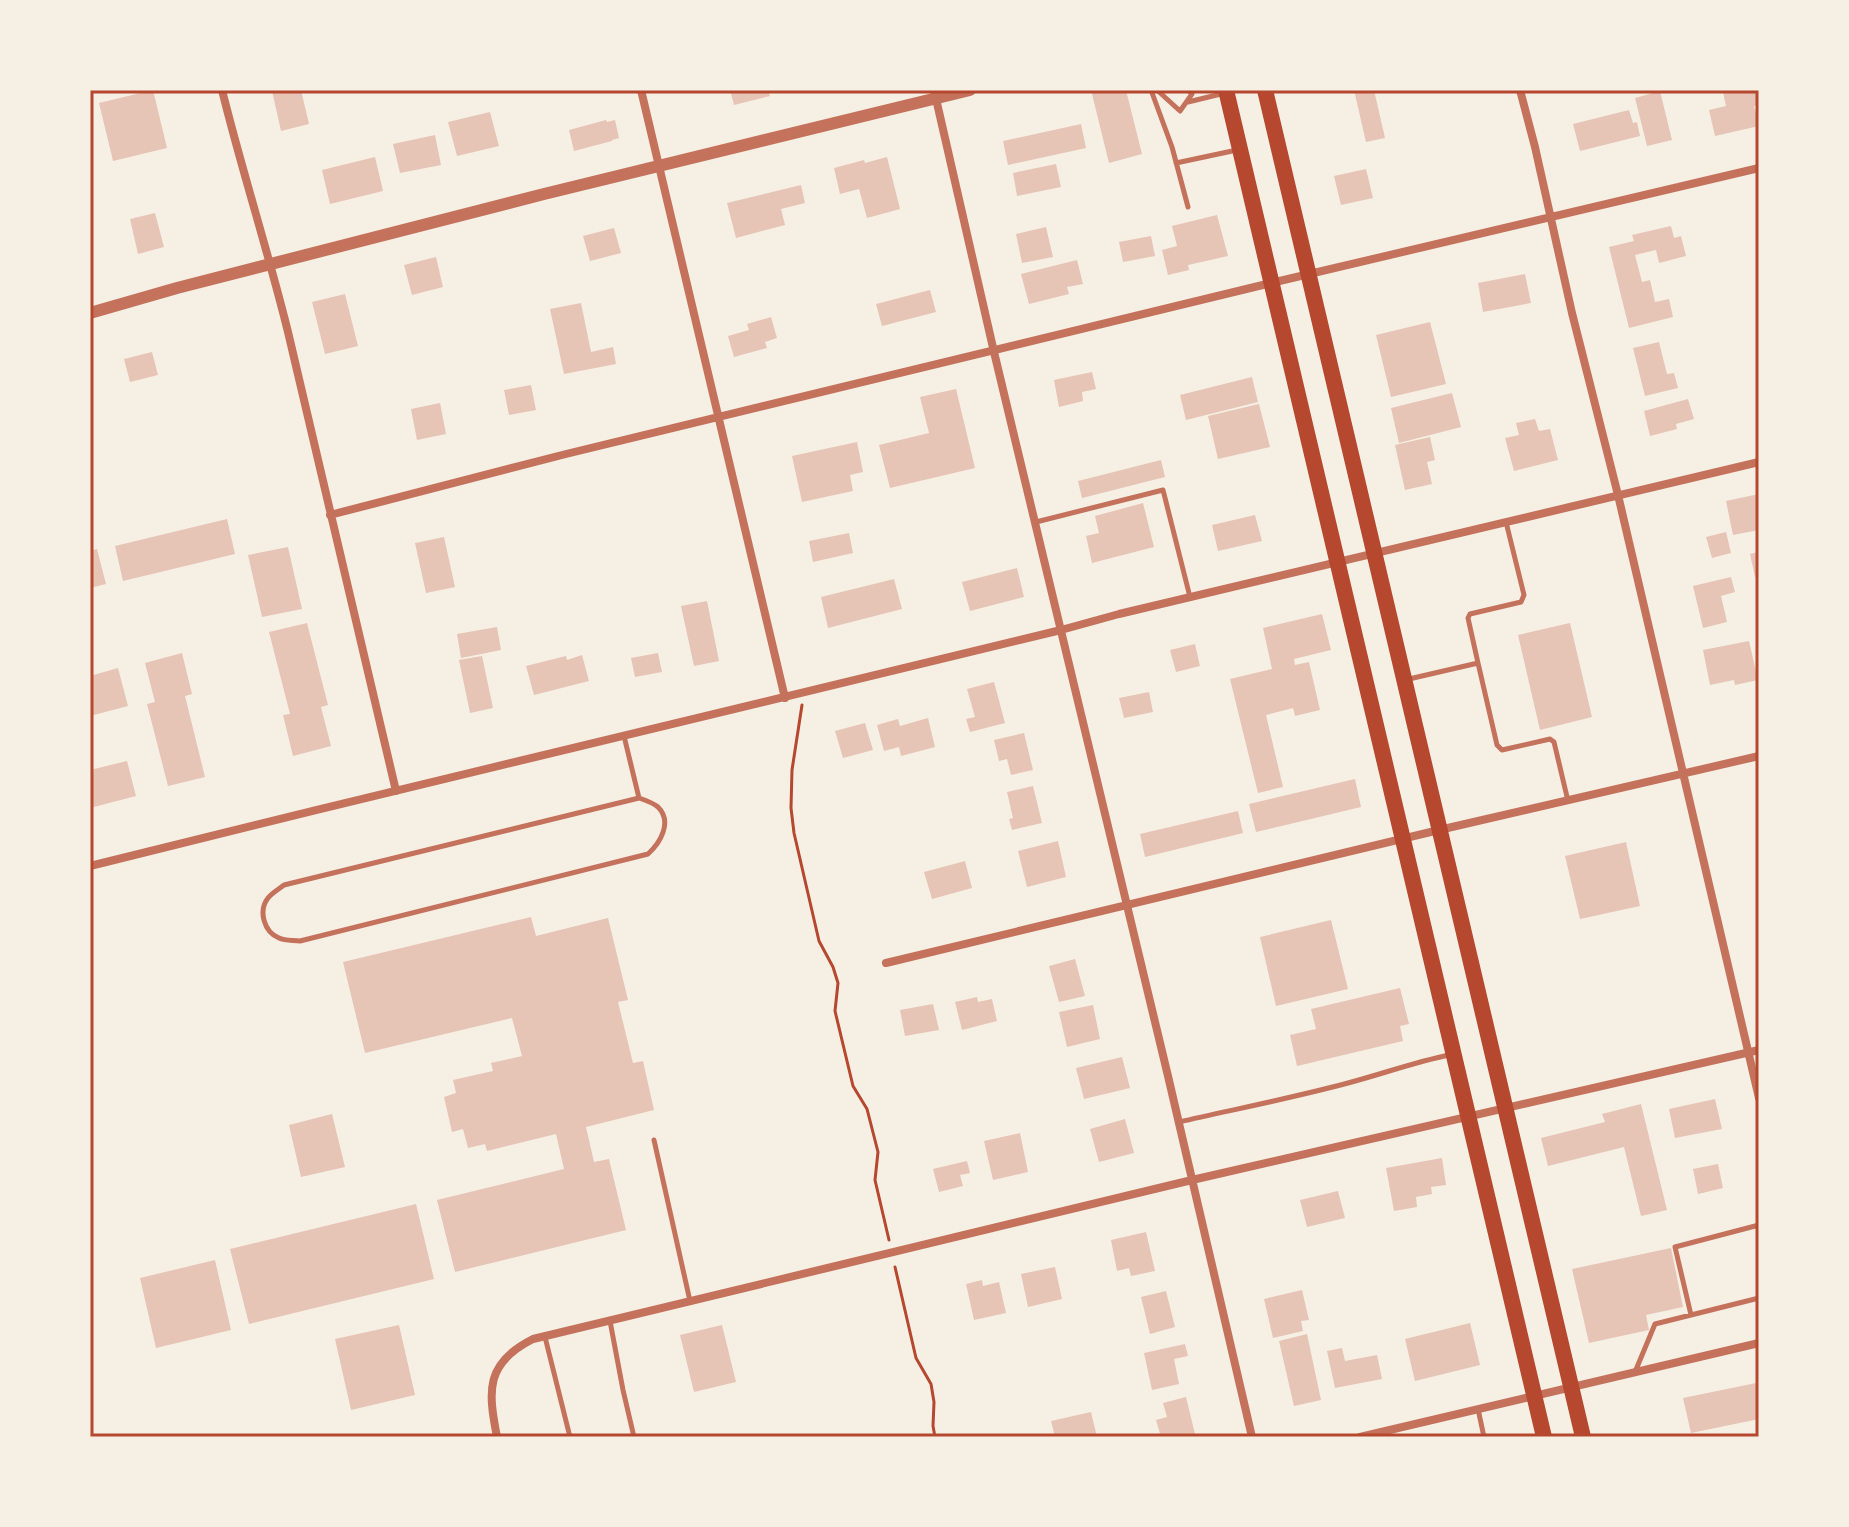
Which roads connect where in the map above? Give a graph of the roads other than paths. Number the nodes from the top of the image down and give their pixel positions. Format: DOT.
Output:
graph roads {
  1 [pos="222,90"];
  2 [pos="641,90"];
  3 [pos="970,90"];
  4 [pos="1154,90"];
  5 [pos="1188,90"];
  6 [pos="1265,90"];
  7 [pos="1520,90"];
  8 [pos="1226,92"];
  9 [pos="935,94"];
  10 [pos="1187,102"];
  11 [pos="1239,149"];
  12 [pos="1176,163"];
  13 [pos="659,166"];
  14 [pos="1759,168"];
  15 [pos="1188,207"];
  16 [pos="1551,218"];
  17 [pos="271,264"];
  18 [pos="1308,274"];
  19 [pos="1271,283"];
  20 [pos="90,313"];
  21 [pos="994,352"];
  22 [pos="718,418"];
  23 [pos="1759,462"];
  24 [pos="1618,495"];
  25 [pos="330,515"];
  26 [pos="1035,522"];
  27 [pos="1506,522"];
  28 [pos="1374,553"];
  29 [pos="1337,562"];
  30 [pos="1190,597"];
  31 [pos="1061,630"];
  32 [pos="1478,663"];
  33 [pos="1404,680"];
  34 [pos="785,698"];
  35 [pos="624,736"];
  36 [pos="1759,756"];
  37 [pos="1683,775"];
  38 [pos="396,791"];
  39 [pos="639,798"];
  40 [pos="1568,801"];
  41 [pos="1439,830"];
  42 [pos="1402,839"];
  43 [pos="90,866"];
  44 [pos="1127,904"];
  45 [pos="886,963"];
  46 [pos="1759,1050"];
  47 [pos="1748,1052"];
  48 [pos="1453,1054"];
  49 [pos="1759,1098"];
  50 [pos="1505,1109"];
  51 [pos="1468,1117"];
  52 [pos="1178,1122"];
  53 [pos="654,1140"];
  54 [pos="1192,1180"];
  55 [pos="1759,1225"];
  56 [pos="1759,1298"];
  57 [pos="690,1302"];
  58 [pos="1691,1315"];
  59 [pos="610,1321"];
  60 [pos="545,1337"];
  61 [pos="1759,1343"];
  62 [pos="1635,1372"];
  63 [pos="1571,1388"];
  64 [pos="1534,1396"];
  65 [pos="1478,1409"];
  66 [pos="497,1437"];
  67 [pos="570,1437"];
  68 [pos="634,1437"];
  69 [pos="1252,1437"];
  70 [pos="1360,1437"];
  71 [pos="1484,1437"];
  72 [pos="1544,1437"];
  73 [pos="1583,1437"];
  1 -- 17 [label="street"];
  2 -- 13 [label="street"];
  3 -- 9 [label="street"];
  4 -- 10 [label="lane"];
  4 -- 12 [label="lane"];
  5 -- 10 [label="lane"];
  6 -- 18 [label="main road"];
  7 -- 16 [label="street"];
  8 -- 10 [label="lane"];
  8 -- 11 [label="main road"];
  9 -- 13 [label="street"];
  9 -- 21 [label="street"];
  11 -- 12 [label="lane"];
  11 -- 19 [label="main road"];
  12 -- 15 [label="lane"];
  13 -- 17 [label="street"];
  13 -- 22 [label="street"];
  14 -- 16 [label="street"];
  16 -- 18 [label="street"];
  16 -- 24 [label="street"];
  17 -- 20 [label="street"];
  17 -- 25 [label="street"];
  18 -- 19 [label="street"];
  18 -- 28 [label="main road"];
  19 -- 21 [label="street"];
  19 -- 29 [label="main road"];
  21 -- 22 [label="street"];
  21 -- 26 [label="street"];
  22 -- 25 [label="street"];
  22 -- 34 [label="street"];
  23 -- 24 [label="street"];
  24 -- 27 [label="street"];
  24 -- 37 [label="street"];
  25 -- 38 [label="street"];
  26 -- 30 [label="lane"];
  26 -- 31 [label="street"];
  27 -- 28 [label="street"];
  27 -- 32 [label="lane"];
  28 -- 29 [label="street"];
  28 -- 33 [label="main road"];
  29 -- 30 [label="street"];
  29 -- 42 [label="main road"];
  30 -- 31 [label="street"];
  31 -- 34 [label="street"];
  31 -- 44 [label="street"];
  32 -- 33 [label="lane"];
  32 -- 40 [label="lane"];
  33 -- 41 [label="main road"];
  34 -- 35 [label="street"];
  35 -- 38 [label="street"];
  35 -- 39 [label="lane"];
  36 -- 37 [label="street"];
  37 -- 40 [label="street"];
  37 -- 47 [label="street"];
  38 -- 43 [label="street"];
  39 -- 39 [label="lane"];
  40 -- 41 [label="street"];
  41 -- 42 [label="street"];
  41 -- 50 [label="main road"];
  42 -- 44 [label="street"];
  42 -- 48 [label="main road"];
  44 -- 45 [label="street"];
  44 -- 52 [label="street"];
  46 -- 47 [label="street"];
  47 -- 49 [label="street"];
  47 -- 50 [label="street"];
  48 -- 51 [label="main road"];
  48 -- 52 [label="lane"];
  50 -- 51 [label="street"];
  50 -- 63 [label="main road"];
  51 -- 54 [label="street"];
  51 -- 64 [label="main road"];
  52 -- 54 [label="street"];
  53 -- 57 [label="lane"];
  54 -- 57 [label="street"];
  54 -- 69 [label="street"];
  55 -- 58 [label="lane"];
  56 -- 58 [label="lane"];
  57 -- 59 [label="street"];
  58 -- 62 [label="lane"];
  59 -- 60 [label="street"];
  59 -- 68 [label="lane"];
  60 -- 66 [label="street"];
  60 -- 67 [label="lane"];
  61 -- 62 [label="street"];
  62 -- 63 [label="street"];
  63 -- 64 [label="street"];
  63 -- 73 [label="main road"];
  64 -- 65 [label="street"];
  64 -- 72 [label="main road"];
  65 -- 70 [label="street"];
  65 -- 71 [label="lane"];
}
